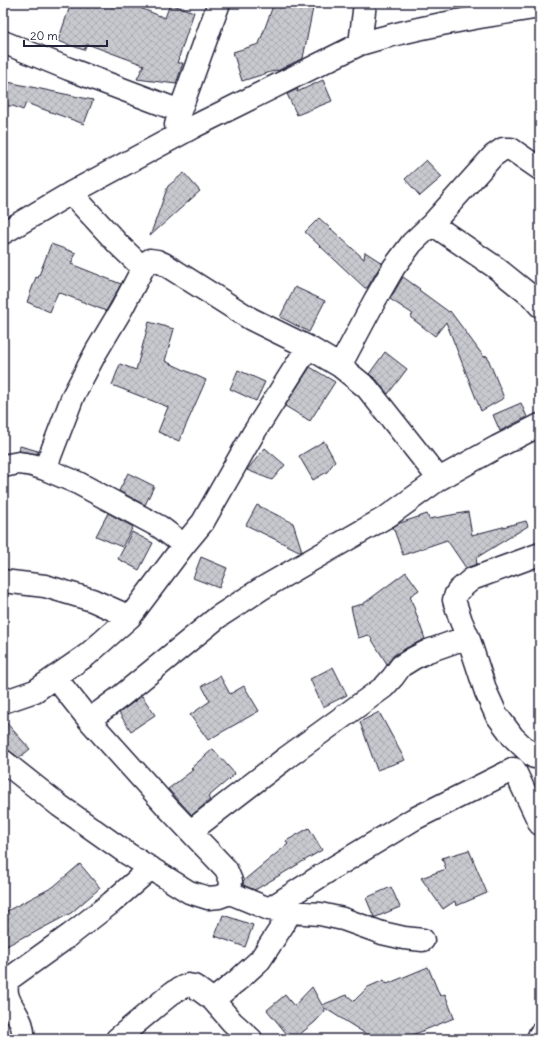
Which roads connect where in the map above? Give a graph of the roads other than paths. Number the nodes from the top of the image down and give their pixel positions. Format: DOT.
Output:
graph roads {
  1 [pos="219,3"];
  2 [pos="365,3"];
  3 [pos="540,7"];
  4 [pos="3,42"];
  5 [pos="360,44"];
  6 [pos="180,111"];
  7 [pos="173,138"];
  8 [pos="540,168"];
  9 [pos="71,193"];
  10 [pos="432,224"];
  11 [pos="3,233"];
  12 [pos="143,268"];
  13 [pos="540,306"];
  14 [pos="308,347"];
  15 [pos="340,366"];
  16 [pos="540,425"];
  17 [pos="3,466"];
  18 [pos="45,469"];
  19 [pos="439,479"];
  20 [pos="184,545"];
  21 [pos="540,554"];
  22 [pos="3,581"];
  23 [pos="130,617"];
  24 [pos="468,637"];
  25 [pos="55,676"];
  26 [pos="3,702"];
  27 [pos="88,720"];
  28 [pos="537,755"];
  29 [pos="3,761"];
  30 [pos="514,769"];
  31 [pos="540,824"];
  32 [pos="191,831"];
  33 [pos="151,868"];
  34 [pos="230,893"];
  35 [pos="269,909"];
  36 [pos="290,912"];
  37 [pos="423,940"];
  38 [pos="213,1000"];
  39 [pos="540,1034"];
  40 [pos="24,1039"];
  41 [pos="116,1039"];
  42 [pos="250,1039"];
  43 [pos="538,1039"];
  1 -- 6 [label="street"];
  2 -- 5 [label="street"];
  3 -- 5 [label="street"];
  4 -- 6 [label="street"];
  5 -- 7 [label="street"];
  6 -- 7 [label="street"];
  7 -- 9 [label="street"];
  8 -- 10 [label="street"];
  9 -- 11 [label="street"];
  9 -- 12 [label="street"];
  10 -- 13 [label="street"];
  10 -- 15 [label="street"];
  12 -- 14 [label="street"];
  12 -- 18 [label="street"];
  14 -- 15 [label="street"];
  14 -- 20 [label="street"];
  15 -- 19 [label="street"];
  16 -- 19 [label="street"];
  17 -- 18 [label="street"];
  18 -- 20 [label="street"];
  19 -- 27 [label="street"];
  20 -- 23 [label="street"];
  21 -- 24 [label="street"];
  22 -- 23 [label="street"];
  23 -- 25 [label="street"];
  24 -- 28 [label="street"];
  24 -- 32 [label="street"];
  25 -- 26 [label="street"];
  25 -- 27 [label="street"];
  27 -- 32 [label="street"];
  28 -- 30 [label="street"];
  29 -- 33 [label="street"];
  30 -- 31 [label="street"];
  30 -- 35 [label="street"];
  32 -- 34 [label="street"];
  33 -- 34 [label="street"];
  33 -- 40 [label="street"];
  34 -- 35 [label="street"];
  35 -- 36 [label="street"];
  36 -- 37 [label="street"];
  36 -- 38 [label="street"];
  38 -- 41 [label="street"];
  38 -- 42 [label="street"];
  39 -- 43 [label="street"];
}
